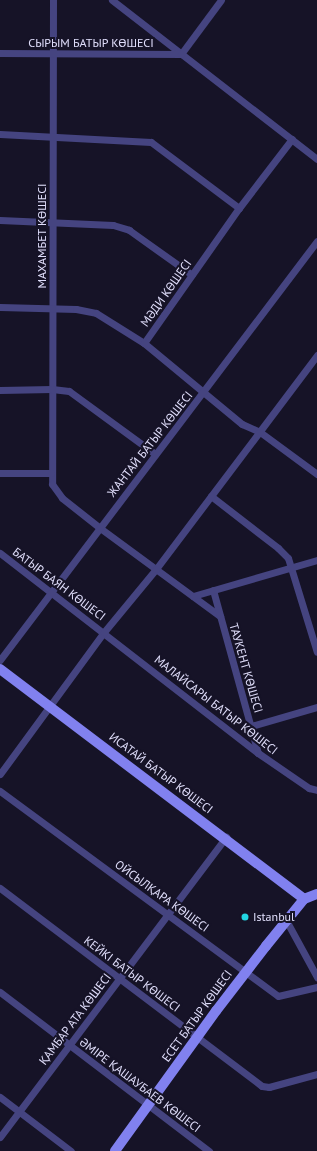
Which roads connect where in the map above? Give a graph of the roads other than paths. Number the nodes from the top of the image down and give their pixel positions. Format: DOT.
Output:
graph roads {
  1 [pos="53,0"];
  2 [pos="112,0"];
  3 [pos="221,0"];
  4 [pos="0,53"];
  5 [pos="53,54"];
  6 [pos="181,54"];
  7 [pos="0,134"];
  8 [pos="53,135"];
  9 [pos="292,139"];
  10 [pos="317,159"];
  11 [pos="239,208"];
  12 [pos="0,220"];
  13 [pos="52,223"];
  14 [pos="317,241"];
  15 [pos="192,275"];
  16 [pos="0,307"];
  17 [pos="53,309"];
  18 [pos="144,343"];
  19 [pos="317,355"];
  20 [pos="52,389"];
  21 [pos="0,390"];
  22 [pos="204,392"];
  23 [pos="260,432"];
  24 [pos="155,454"];
  25 [pos="0,472"];
  26 [pos="52,472"];
  27 [pos="317,474"];
  28 [pos="211,496"];
  29 [pos="100,528"];
  30 [pos="0,553"];
  31 [pos="317,560"];
  32 [pos="292,568"];
  33 [pos="156,569"];
  34 [pos="213,590"];
  35 [pos="53,592"];
  36 [pos="193,596"];
  37 [pos="220,616"];
  38 [pos="104,632"];
  39 [pos="317,652"];
  40 [pos="0,660"];
  41 [pos="0,669"];
  42 [pos="49,705"];
  43 [pos="317,707"];
  44 [pos="251,726"];
  45 [pos="258,753"];
  46 [pos="0,774"];
  47 [pos="0,790"];
  48 [pos="317,790"];
  49 [pos="226,837"];
  50 [pos="0,888"];
  51 [pos="317,894"];
  52 [pos="304,899"];
  53 [pos="168,914"];
  54 [pos="286,922"];
  55 [pos="246,972"];
  56 [pos="317,977"];
  57 [pos="119,978"];
  58 [pos="317,987"];
  59 [pos="0,992"];
  60 [pos="197,1038"];
  61 [pos="69,1046"];
  62 [pos="317,1074"];
  63 [pos="0,1097"];
  64 [pos="148,1105"];
  65 [pos="20,1111"];
  66 [pos="0,1137"];
  67 [pos="71,1151"];
  68 [pos="115,1151"];
  69 [pos="209,1151"];
  1 -- 5 [label="street, МАХАМБЕТ КӨШЕСІ"];
  2 -- 6 [label="street"];
  3 -- 6 [label="street"];
  4 -- 5 [label="street, СЫРЫМ БАТЫР КӨШЕСІ"];
  5 -- 6 [label="street, СЫРЫМ БАТЫР КӨШЕСІ"];
  5 -- 8 [label="street, МАХАМБЕТ КӨШЕСІ"];
  6 -- 9 [label="street"];
  7 -- 8 [label="street"];
  8 -- 11 [label="street"];
  8 -- 13 [label="street, МАХАМБЕТ КӨШЕСІ"];
  9 -- 10 [label="street"];
  9 -- 11 [label="street, МӘДИ КӨШЕСІ"];
  11 -- 15 [label="street, МӘДИ КӨШЕСІ"];
  12 -- 13 [label="street"];
  13 -- 15 [label="street"];
  13 -- 17 [label="street, МАХАМБЕТ КӨШЕСІ"];
  14 -- 22 [label="street, ЖАНТАЙ БАТЫР КӨШЕСІ"];
  15 -- 18 [label="street, МӘДИ КӨШЕСІ"];
  16 -- 17 [label="street, МӘДИ КӨШЕСІ"];
  17 -- 18 [label="street, МӘДИ КӨШЕСІ"];
  17 -- 20 [label="street, МАХАМБЕТ КӨШЕСІ"];
  18 -- 22 [label="street"];
  19 -- 23 [label="street"];
  20 -- 21 [label="street"];
  20 -- 24 [label="street"];
  20 -- 26 [label="street, МАХАМБЕТ КӨШЕСІ"];
  22 -- 23 [label="street"];
  22 -- 24 [label="street, ЖАНТАЙ БАТЫР КӨШЕСІ"];
  23 -- 27 [label="street"];
  23 -- 28 [label="street"];
  24 -- 29 [label="street, ЖАНТАЙ БАТЫР КӨШЕСІ"];
  25 -- 26 [label="street"];
  26 -- 29 [label="street, МАХАМБЕТ КӨШЕСІ"];
  28 -- 32 [label="street"];
  28 -- 33 [label="street"];
  29 -- 33 [label="street, МАХАМБЕТ КӨШЕСІ"];
  29 -- 35 [label="street, ЖАНТАЙ БАТЫР КӨШЕСІ"];
  30 -- 35 [label="street, БАТЫР БАЯН КӨШЕСІ"];
  31 -- 32 [label="street"];
  32 -- 34 [label="street"];
  32 -- 39 [label="street"];
  33 -- 36 [label="street, МАХАМБЕТ КӨШЕСІ"];
  33 -- 38 [label="street"];
  34 -- 36 [label="street"];
  34 -- 37 [label="street, ТАУКЕНТ КӨШЕСІ"];
  35 -- 38 [label="street, БАТЫР БАЯН КӨШЕСІ"];
  35 -- 40 [label="street, ЖАНТАЙ БАТЫР КӨШЕСІ"];
  36 -- 37 [label="street, МАХАМБЕТ КӨШЕСІ"];
  37 -- 44 [label="street, ТАУКЕНТ КӨШЕСІ"];
  38 -- 42 [label="street"];
  38 -- 45 [label="street, МАЛАЙСАРЫ БАТЫР КӨШЕСІ"];
  41 -- 42 [label="street, ИСАТАЙ БАТЫР КӨШЕСІ"];
  42 -- 46 [label="street"];
  42 -- 49 [label="street, ИСАТАЙ БАТЫР КӨШЕСІ"];
  43 -- 44 [label="street"];
  44 -- 45 [label="street, ТАУКЕНТ КӨШЕСІ"];
  45 -- 48 [label="street, МАЛАЙСАРЫ БАТЫР КӨШЕСІ"];
  47 -- 53 [label="street, ОЙСЫЛҚАРА КӨШЕСІ"];
  49 -- 52 [label="street, ИСАТАЙ БАТЫР КӨШЕСІ"];
  49 -- 53 [label="street, ҚАМБАР АТА КӨШЕСІ"];
  50 -- 57 [label="street, КЕЙКІ БАТЫР КӨШЕСІ"];
  51 -- 52 [label="street"];
  52 -- 54 [label="street, ЕСЕТ БАТЫР КӨШЕСІ"];
  53 -- 55 [label="street, ОЙСЫЛҚАРА КӨШЕСІ"];
  53 -- 57 [label="street, ҚАМБАР АТА КӨШЕСІ"];
  54 -- 55 [label="street, ЕСЕТ БАТЫР КӨШЕСІ"];
  54 -- 56 [label="street"];
  55 -- 58 [label="street, ОЙСЫЛҚАРА КӨШЕСІ"];
  55 -- 60 [label="street, ЕСЕТ БАТЫР КӨШЕСІ"];
  57 -- 60 [label="street, КЕЙКІ БАТЫР КӨШЕСІ"];
  57 -- 61 [label="street, ҚАМБАР АТА КӨШЕСІ"];
  59 -- 61 [label="street, ӘМІРЕ ҚАШАУБАЕВ КӨШЕСІ"];
  60 -- 62 [label="street, КЕЙКІ БАТЫР КӨШЕСІ"];
  60 -- 64 [label="street, ЕСЕТ БАТЫР КӨШЕСІ"];
  61 -- 64 [label="street, ӘМІРЕ ҚАШАУБАЕВ КӨШЕСІ"];
  61 -- 65 [label="street, ҚАМБАР АТА КӨШЕСІ"];
  63 -- 65 [label="street"];
  64 -- 68 [label="street, ЕСЕТ БАТЫР КӨШЕСІ"];
  64 -- 69 [label="street, ӘМІРЕ ҚАШАУБАЕВ КӨШЕСІ"];
  65 -- 66 [label="street, ҚАМБАР АТА КӨШЕСІ"];
  65 -- 67 [label="street"];
}
